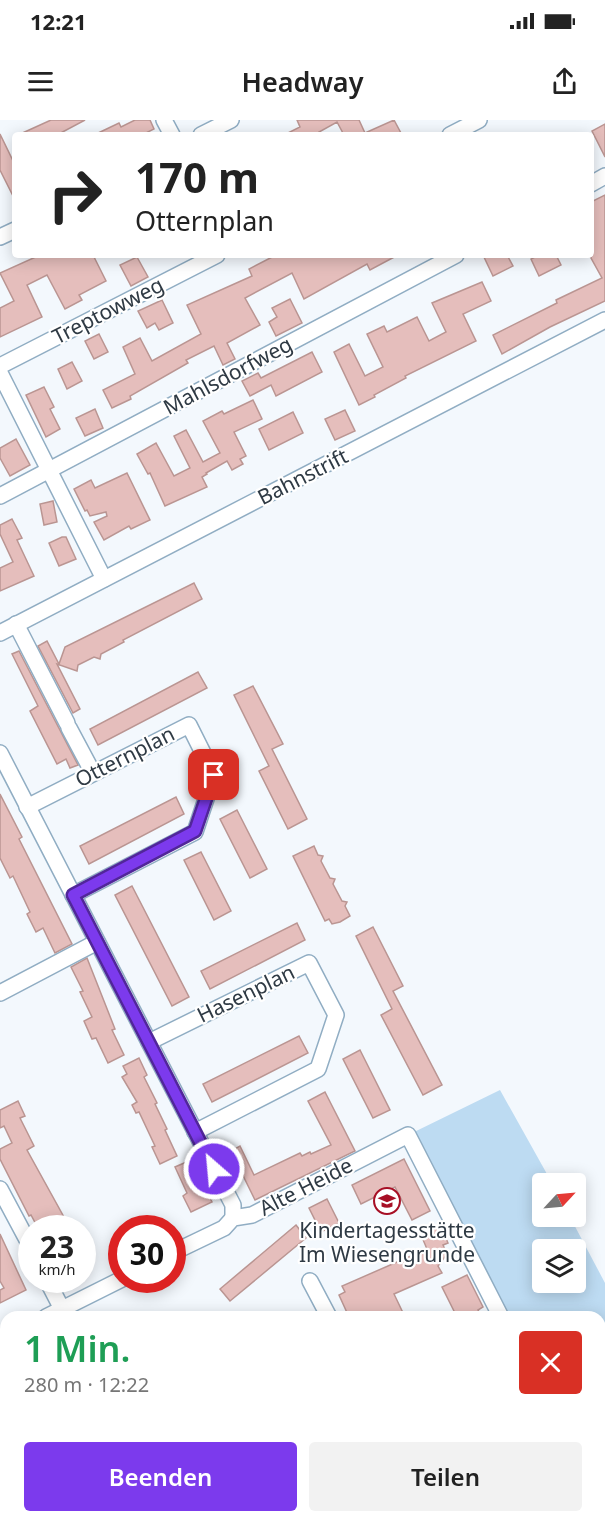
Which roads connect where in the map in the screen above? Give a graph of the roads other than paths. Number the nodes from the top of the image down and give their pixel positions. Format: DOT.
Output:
graph roads {
  1 [pos="231,120"];
  2 [pos="479,120"];
  3 [pos="207,132"];
  4 [pos="456,132"];
  5 [pos="211,258"];
  6 [pos="450,258"];
  7 [pos="605,320"];
  8 [pos="0,366"];
  9 [pos="0,373"];
  10 [pos="48,471"];
  11 [pos="0,496"];
  12 [pos="104,579"];
  13 [pos="16,624"];
  14 [pos="0,633"];
  15 [pos="0,753"];
  16 [pos="93,774"];
  17 [pos="27,807"];
  18 [pos="73,895"];
  19 [pos="97,942"];
  20 [pos="0,993"];
  21 [pos="149,1042"];
  22 [pos="195,1132"];
  23 [pos="0,1189"];
  24 [pos="233,1218"];
  25 [pos="18,1223"];
  26 [pos="186,1247"];
  27 [pos="310,1281"];
  28 [pos="108,1286"];
  29 [pos="54,1293"];
  30 [pos="62,1309"];
  31 [pos="58,1311"];
  32 [pos="326,1311"];
  33 [pos="498,1311"];
  1 -- 3 [label="street"];
  2 -- 4 [label="street"];
  5 -- 8 [label="street, Treptowweg"];
  6 -- 10 [label="street, Mahlsdorfweg"];
  7 -- 12 [label="street, Bahnstrift"];
  9 -- 10 [label="street"];
  10 -- 11 [label="street, Mahlsdorfweg"];
  10 -- 12 [label="street"];
  12 -- 13 [label="street, Bahnstrift"];
  13 -- 14 [label="street, Bahnstrift"];
  13 -- 16 [label="street"];
  15 -- 17 [label="street"];
  16 -- 17 [label="street, Otternplan"];
  16 -- 18 [label="street, Otternplan"];
  17 -- 18 [label="street"];
  18 -- 19 [label="street"];
  19 -- 20 [label="street"];
  19 -- 21 [label="street"];
  21 -- 22 [label="street"];
  21 -- 22 [label="street, Hasenplan"];
  22 -- 24 [label="street"];
  23 -- 25 [label="street"];
  24 -- 26 [label="street, Alte Heide"];
  24 -- 33 [label="street, Alte Heide"];
  27 -- 32 [label="street"];
  28 -- 30 [label="street"];
  29 -- 30 [label="street"];
  30 -- 31 [label="street"];
}
